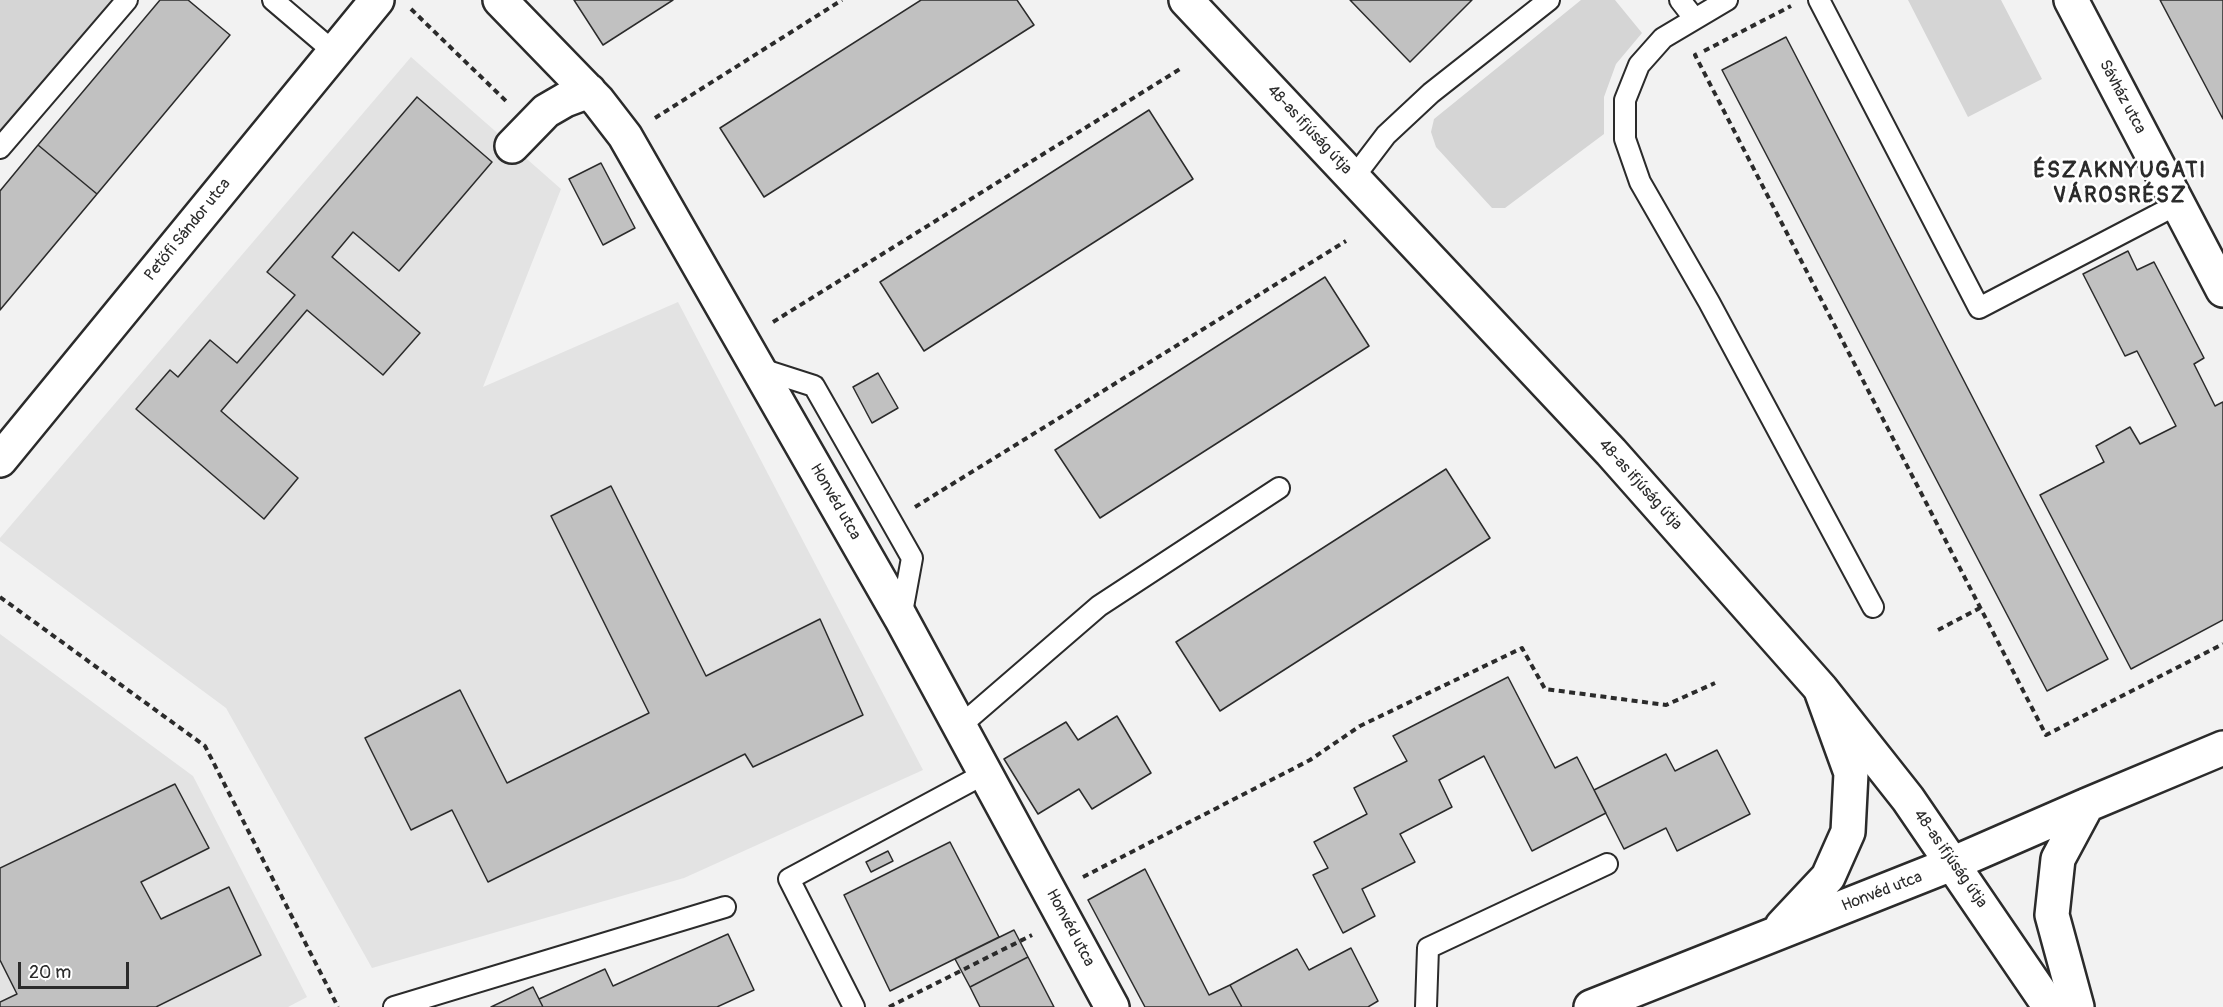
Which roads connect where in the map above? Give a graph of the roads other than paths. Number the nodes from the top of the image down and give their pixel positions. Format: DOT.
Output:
graph roads {
  1 [pos="127,0"];
  2 [pos="273,0"];
  3 [pos="377,0"];
  4 [pos="500,0"];
  5 [pos="1186,0"];
  6 [pos="1549,0"];
  7 [pos="1680,0"];
  8 [pos="1727,0"];
  9 [pos="1819,0"];
  10 [pos="2071,0"];
  11 [pos="1694,18"];
  12 [pos="334,52"];
  13 [pos="589,91"];
  14 [pos="521,136"];
  15 [pos="0,148"];
  16 [pos="1354,177"];
  17 [pos="2178,204"];
  18 [pos="2223,290"];
  19 [pos="750,355"];
  20 [pos="0,460"];
  21 [pos="1279,488"];
  22 [pos="1873,607"];
  23 [pos="901,618"];
  24 [pos="1821,689"];
  25 [pos="960,726"];
  26 [pos="2223,748"];
  27 [pos="986,773"];
  28 [pos="2087,805"];
  29 [pos="1954,863"];
  30 [pos="1608,864"];
  31 [pos="725,907"];
  32 [pos="1774,934"];
  33 [pos="394,1007"];
  34 [pos="854,1007"];
  35 [pos="1112,1007"];
  36 [pos="1426,1007"];
  37 [pos="1591,1007"];
  38 [pos="2050,1007"];
  39 [pos="2077,1007"];
  1 -- 15 [label="lane"];
  2 -- 12 [label="lane"];
  3 -- 12 [label="street, Petőfi Sándor utca"];
  4 -- 13 [label="street, Honvéd utca"];
  5 -- 16 [label="street, 48-as ifjúság útja"];
  6 -- 16 [label="lane"];
  7 -- 11 [label="lane"];
  8 -- 11 [label="lane"];
  9 -- 17 [label="lane"];
  10 -- 17 [label="street, Sávház utca"];
  11 -- 22 [label="lane"];
  12 -- 20 [label="street, Petőfi Sándor utca"];
  13 -- 14 [label="street"];
  13 -- 19 [label="street, Honvéd utca"];
  16 -- 24 [label="street, 48-as ifjúság útja"];
  17 -- 18 [label="street, Sávház utca"];
  19 -- 23 [label="street, Honvéd utca"];
  19 -- 23 [label="lane"];
  21 -- 25 [label="lane"];
  23 -- 25 [label="street, Honvéd utca"];
  24 -- 29 [label="street, 48-as ifjúság útja"];
  24 -- 32 [label="street, Honvéd utca"];
  25 -- 27 [label="street, Honvéd utca"];
  26 -- 28 [label="street, Honvéd utca"];
  27 -- 34 [label="lane"];
  27 -- 35 [label="street, Honvéd utca"];
  28 -- 29 [label="street, Honvéd utca"];
  28 -- 39 [label="street"];
  29 -- 32 [label="street, Honvéd utca"];
  29 -- 38 [label="street, 48-as ifjúság útja"];
  30 -- 36 [label="lane"];
  31 -- 33 [label="lane"];
  32 -- 37 [label="street, Honvéd utca"];
}
